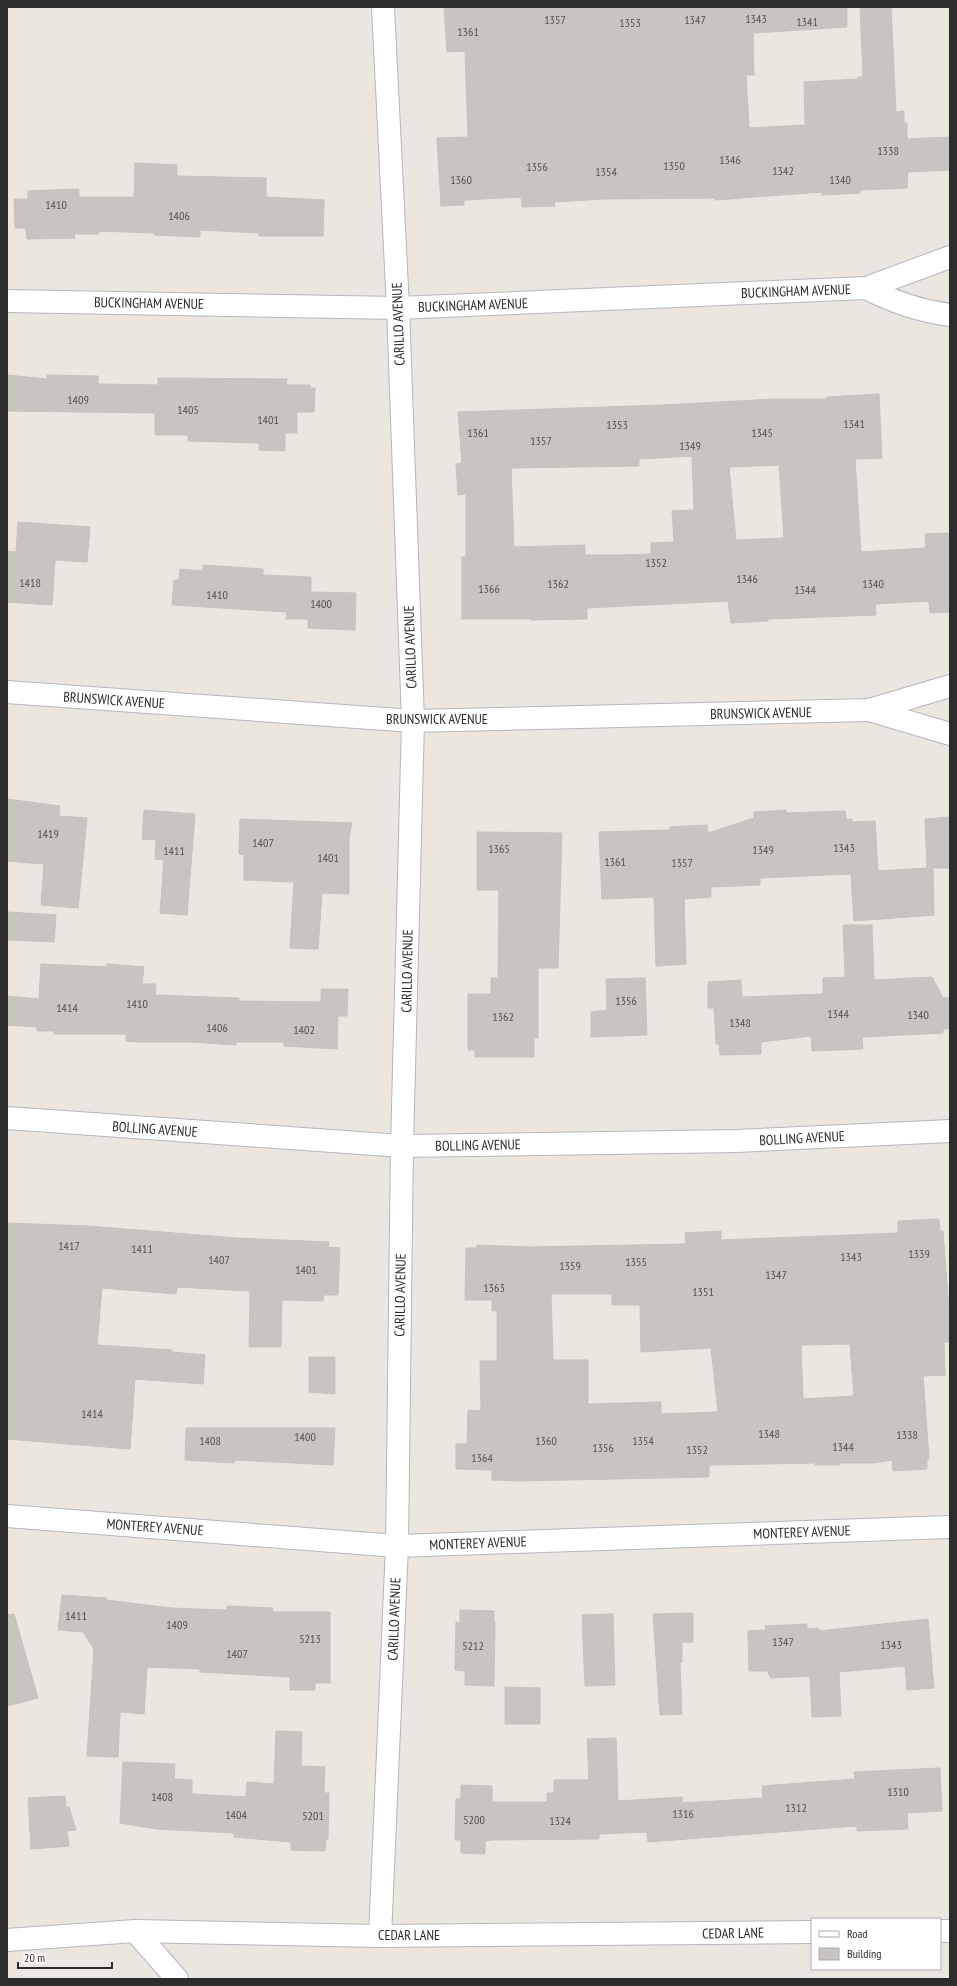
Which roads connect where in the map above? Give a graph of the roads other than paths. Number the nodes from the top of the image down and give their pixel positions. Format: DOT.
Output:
graph roads {
  1 [pos="383,7"];
  2 [pos="950,257"];
  3 [pos="866,288"];
  4 [pos="7,300"];
  5 [pos="398,308"];
  6 [pos="950,315"];
  7 [pos="950,686"];
  8 [pos="7,692"];
  9 [pos="869,710"];
  10 [pos="413,721"];
  11 [pos="950,734"];
  12 [pos="7,1118"];
  13 [pos="950,1131"];
  14 [pos="402,1146"];
  15 [pos="7,1516"];
  16 [pos="950,1527"];
  17 [pos="397,1546"];
  18 [pos="135,1931"];
  19 [pos="811,1932"];
  20 [pos="380,1936"];
  21 [pos="7,1940"];
  22 [pos="177,1979"];
  1 -- 5 [label="street, CARILLO AVENUE"];
  2 -- 3 [label="street, BUCKINGHAM AVENUE"];
  3 -- 5 [label="street, BUCKINGHAM AVENUE"];
  3 -- 6 [label="street, BUCKINGHAM AVENUE"];
  4 -- 5 [label="street, BUCKINGHAM AVENUE"];
  5 -- 10 [label="street, CARILLO AVENUE"];
  7 -- 9 [label="street, BRUNSWICK AVENUE"];
  8 -- 10 [label="street, BRUNSWICK AVENUE"];
  9 -- 10 [label="street, BRUNSWICK AVENUE"];
  9 -- 11 [label="street, BRUNSWICK AVENUE"];
  10 -- 14 [label="street, CARILLO AVENUE"];
  12 -- 14 [label="street, BOLLING AVENUE"];
  13 -- 14 [label="street, BOLLING AVENUE"];
  14 -- 17 [label="street, CARILLO AVENUE"];
  15 -- 17 [label="street, MONTEREY AVENUE"];
  16 -- 17 [label="street, MONTEREY AVENUE"];
  17 -- 20 [label="street, CARILLO AVENUE"];
  18 -- 20 [label="street, CEDAR LANE"];
  18 -- 21 [label="street, CEDAR LANE"];
  18 -- 22 [label="street"];
  19 -- 20 [label="street, CEDAR LANE"];
}
